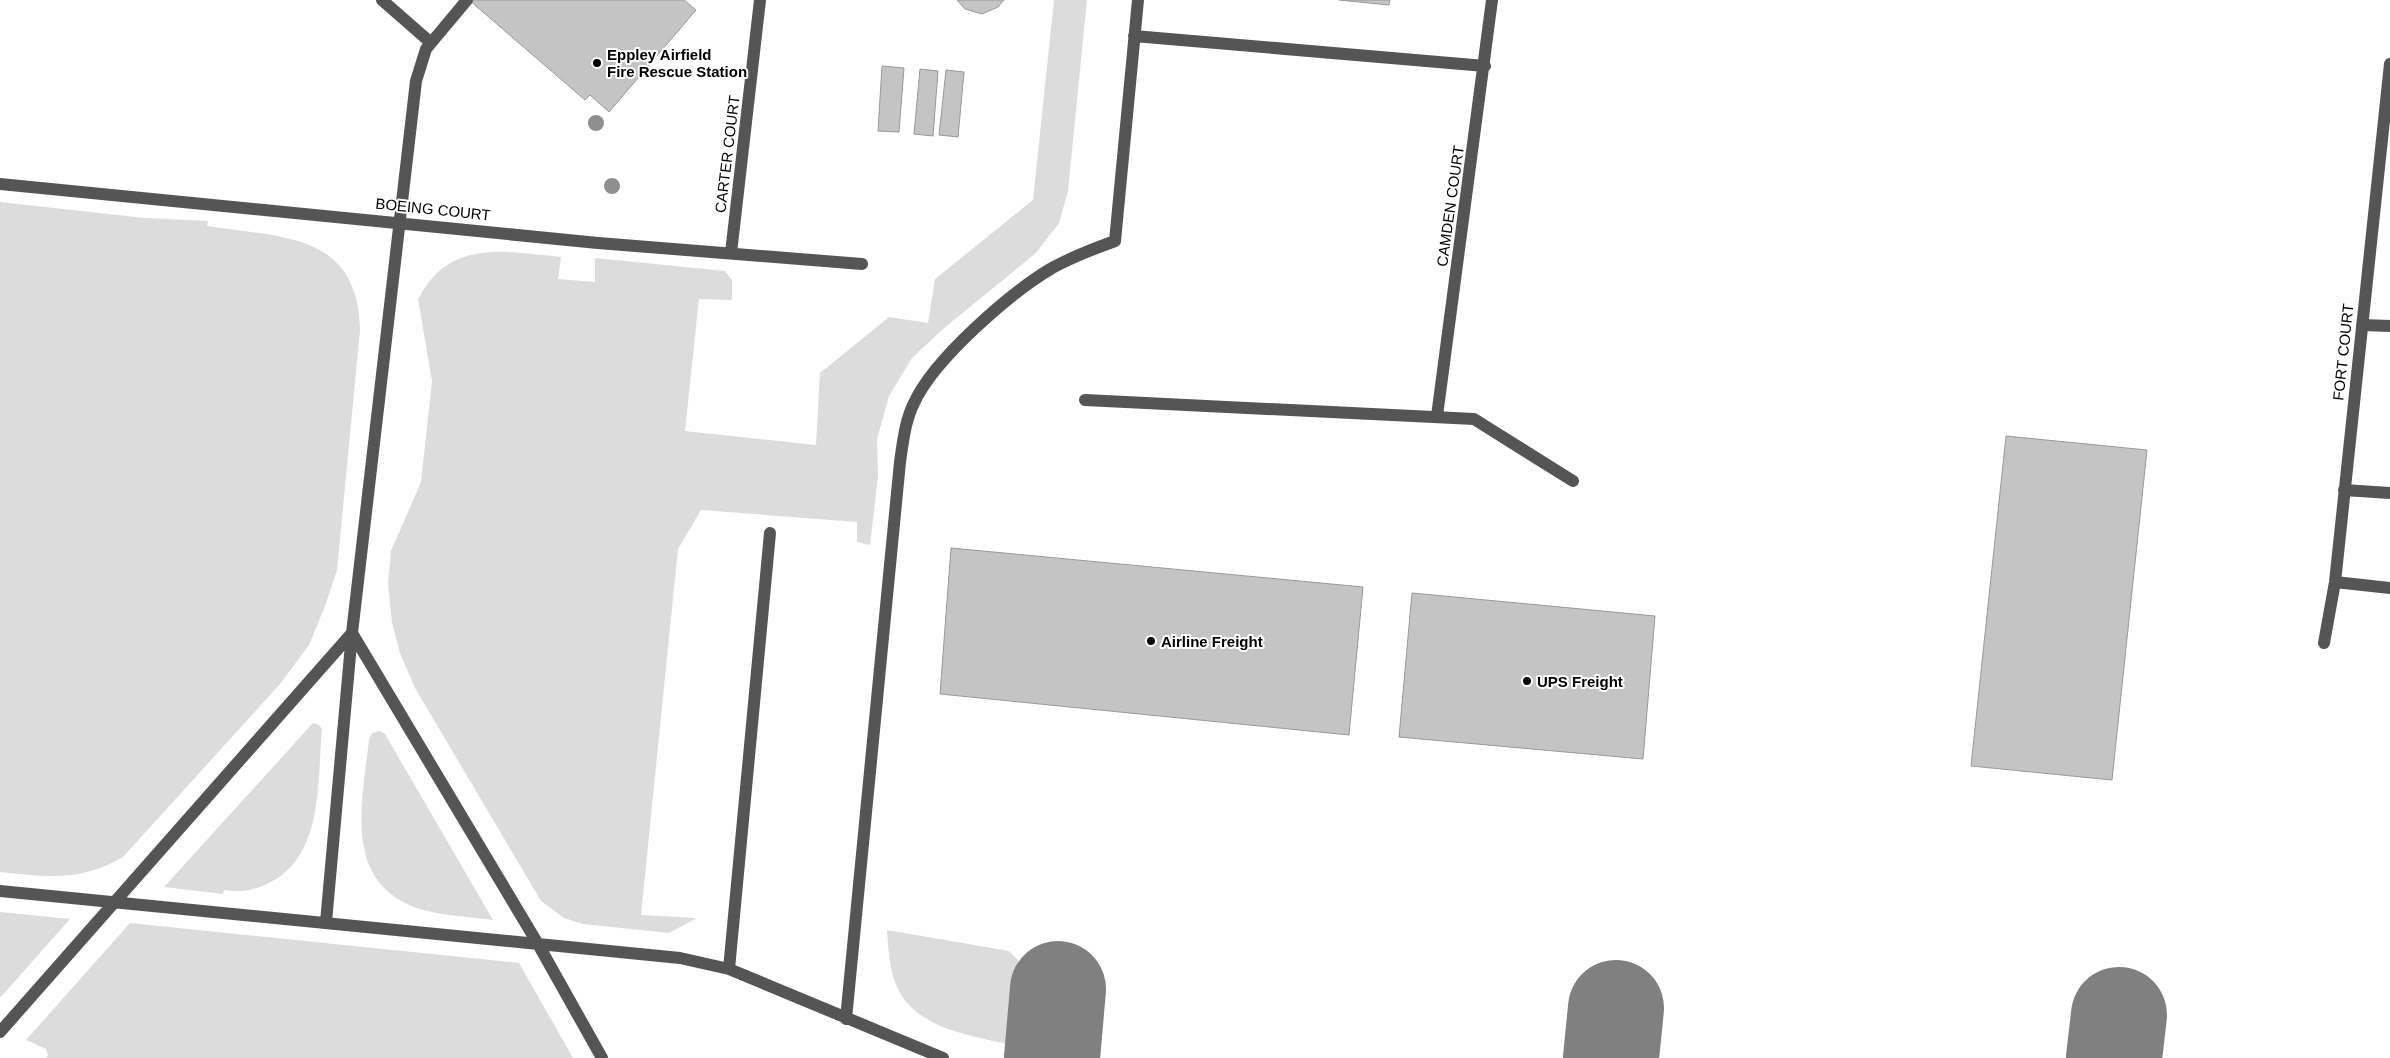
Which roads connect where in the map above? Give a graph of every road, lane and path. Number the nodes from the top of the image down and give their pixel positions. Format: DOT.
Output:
graph roads {
  1 [pos="382,0"];
  2 [pos="467,0"];
  3 [pos="760,0"];
  4 [pos="1138,0"];
  5 [pos="1492,0"];
  6 [pos="1134,36"];
  7 [pos="430,42"];
  8 [pos="2390,64"];
  9 [pos="1485,66"];
  10 [pos="2390,70"];
  11 [pos="0,184"];
  12 [pos="400,222"];
  13 [pos="731,253"];
  14 [pos="862,264"];
  15 [pos="2362,325"];
  16 [pos="2390,326"];
  17 [pos="1085,400"];
  18 [pos="1437,416"];
  19 [pos="1573,482"];
  20 [pos="2344,490"];
  21 [pos="2390,493"];
  22 [pos="770,532"];
  23 [pos="2335,582"];
  24 [pos="2390,588"];
  25 [pos="352,633"];
  26 [pos="2324,643"];
  27 [pos="0,891"];
  28 [pos="118,901"];
  29 [pos="326,922"];
  30 [pos="538,944"];
  31 [pos="729,969"];
  32 [pos="846,1019"];
  33 [pos="0,1032"];
  34 [pos="602,1058"];
  35 [pos="943,1058"];
  1 -- 7 [label="street"];
  2 -- 7 [label="street"];
  3 -- 13 [label="street, CARTER COURT"];
  4 -- 6 [label="street"];
  5 -- 9 [label="street, CAMDEN COURT"];
  6 -- 9 [label="street"];
  6 -- 32 [label="street"];
  7 -- 12 [label="street"];
  8 -- 10 [label="street, FORT COURT"];
  9 -- 18 [label="street, CAMDEN COURT"];
  10 -- 15 [label="street, FORT COURT"];
  11 -- 12 [label="street, BOEING COURT"];
  12 -- 13 [label="street, BOEING COURT"];
  12 -- 25 [label="street"];
  13 -- 14 [label="street, BOEING COURT"];
  15 -- 16 [label="street"];
  15 -- 20 [label="street, FORT COURT"];
  17 -- 18 [label="street"];
  18 -- 19 [label="street"];
  20 -- 21 [label="street"];
  20 -- 23 [label="street, FORT COURT"];
  22 -- 31 [label="street"];
  23 -- 24 [label="street"];
  23 -- 26 [label="street, FORT COURT"];
  25 -- 28 [label="street"];
  25 -- 29 [label="street"];
  25 -- 30 [label="street"];
  27 -- 28 [label="street"];
  28 -- 29 [label="street"];
  28 -- 33 [label="street"];
  29 -- 30 [label="street"];
  30 -- 31 [label="street"];
  30 -- 34 [label="street"];
  31 -- 32 [label="street"];
  32 -- 35 [label="street"];
}
